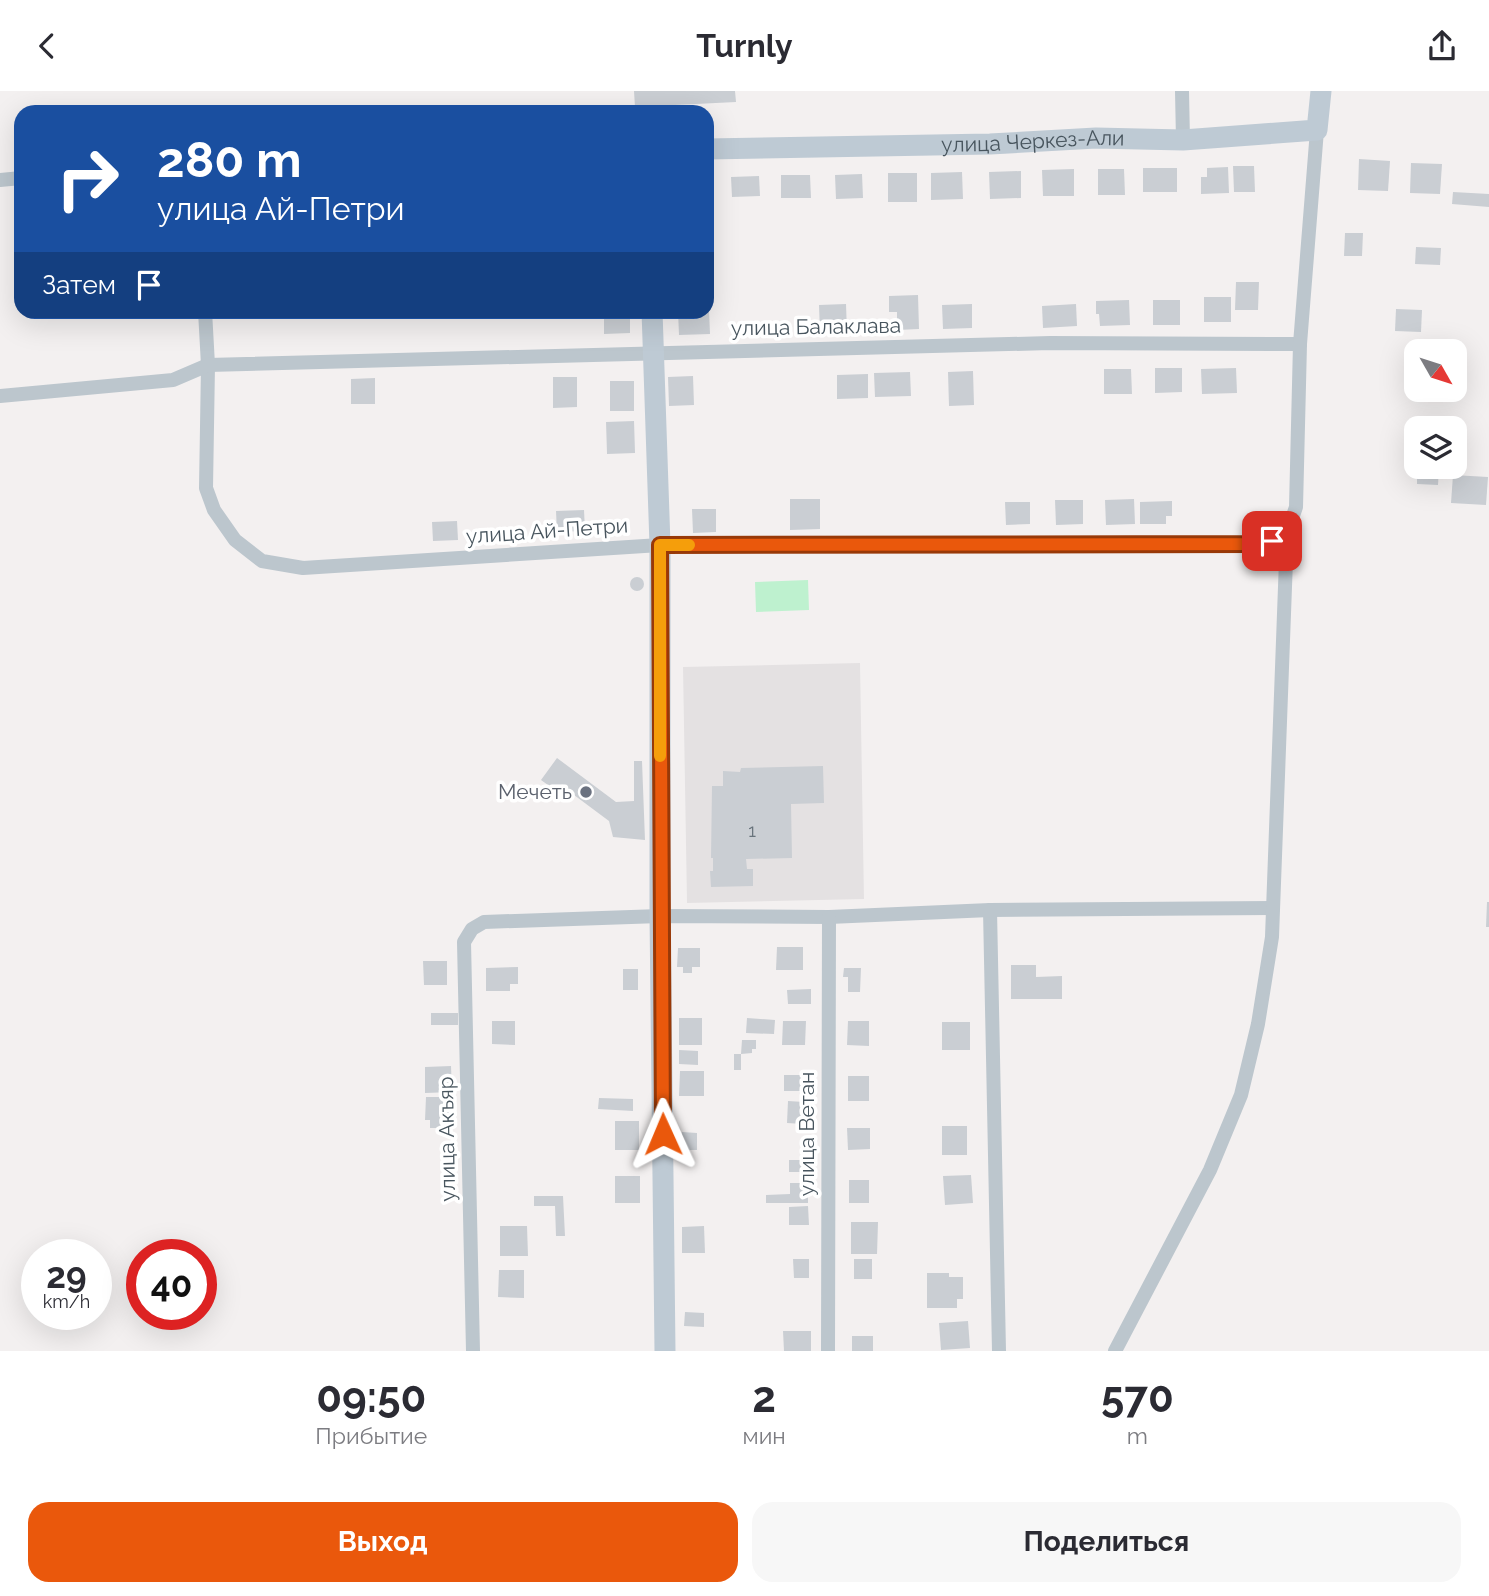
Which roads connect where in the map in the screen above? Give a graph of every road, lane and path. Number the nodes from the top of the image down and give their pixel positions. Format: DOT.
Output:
graph roads {
  1 [pos="1182,91"];
  2 [pos="1321,91"];
  3 [pos="1318,130"];
  4 [pos="1183,140"];
  5 [pos="714,149"];
  6 [pos="205,319"];
  7 [pos="652,319"];
  8 [pos="1300,344"];
  9 [pos="654,352"];
  10 [pos="208,365"];
  11 [pos="0,396"];
  12 [pos="1287,533"];
  13 [pos="660,545"];
  14 [pos="1273,908"];
  15 [pos="990,910"];
  16 [pos="660,916"];
  17 [pos="829,917"];
  18 [pos="473,1351"];
  19 [pos="665,1351"];
  20 [pos="828,1351"];
  21 [pos="999,1351"];
  22 [pos="1115,1351"];
  1 -- 4 [label="street"];
  2 -- 3 [label="street"];
  3 -- 4 [label="street, улица Черкез-Али"];
  3 -- 8 [label="street"];
  4 -- 5 [label="street, улица Черкез-Али"];
  6 -- 10 [label="street, улица Ай-Петри"];
  7 -- 9 [label="street"];
  8 -- 9 [label="street, улица Балаклава"];
  8 -- 12 [label="street"];
  9 -- 10 [label="street, улица Балаклава"];
  9 -- 13 [label="street"];
  10 -- 11 [label="street"];
  10 -- 13 [label="street, улица Ай-Петри"];
  12 -- 13 [label="street, улица Ай-Петри"];
  12 -- 14 [label="street"];
  13 -- 16 [label="street"];
  14 -- 15 [label="street"];
  14 -- 22 [label="street"];
  15 -- 17 [label="street"];
  15 -- 21 [label="street"];
  16 -- 17 [label="street"];
  16 -- 18 [label="street, улица Акъяр"];
  16 -- 19 [label="street"];
  17 -- 20 [label="street, улица Ветан"];
}
